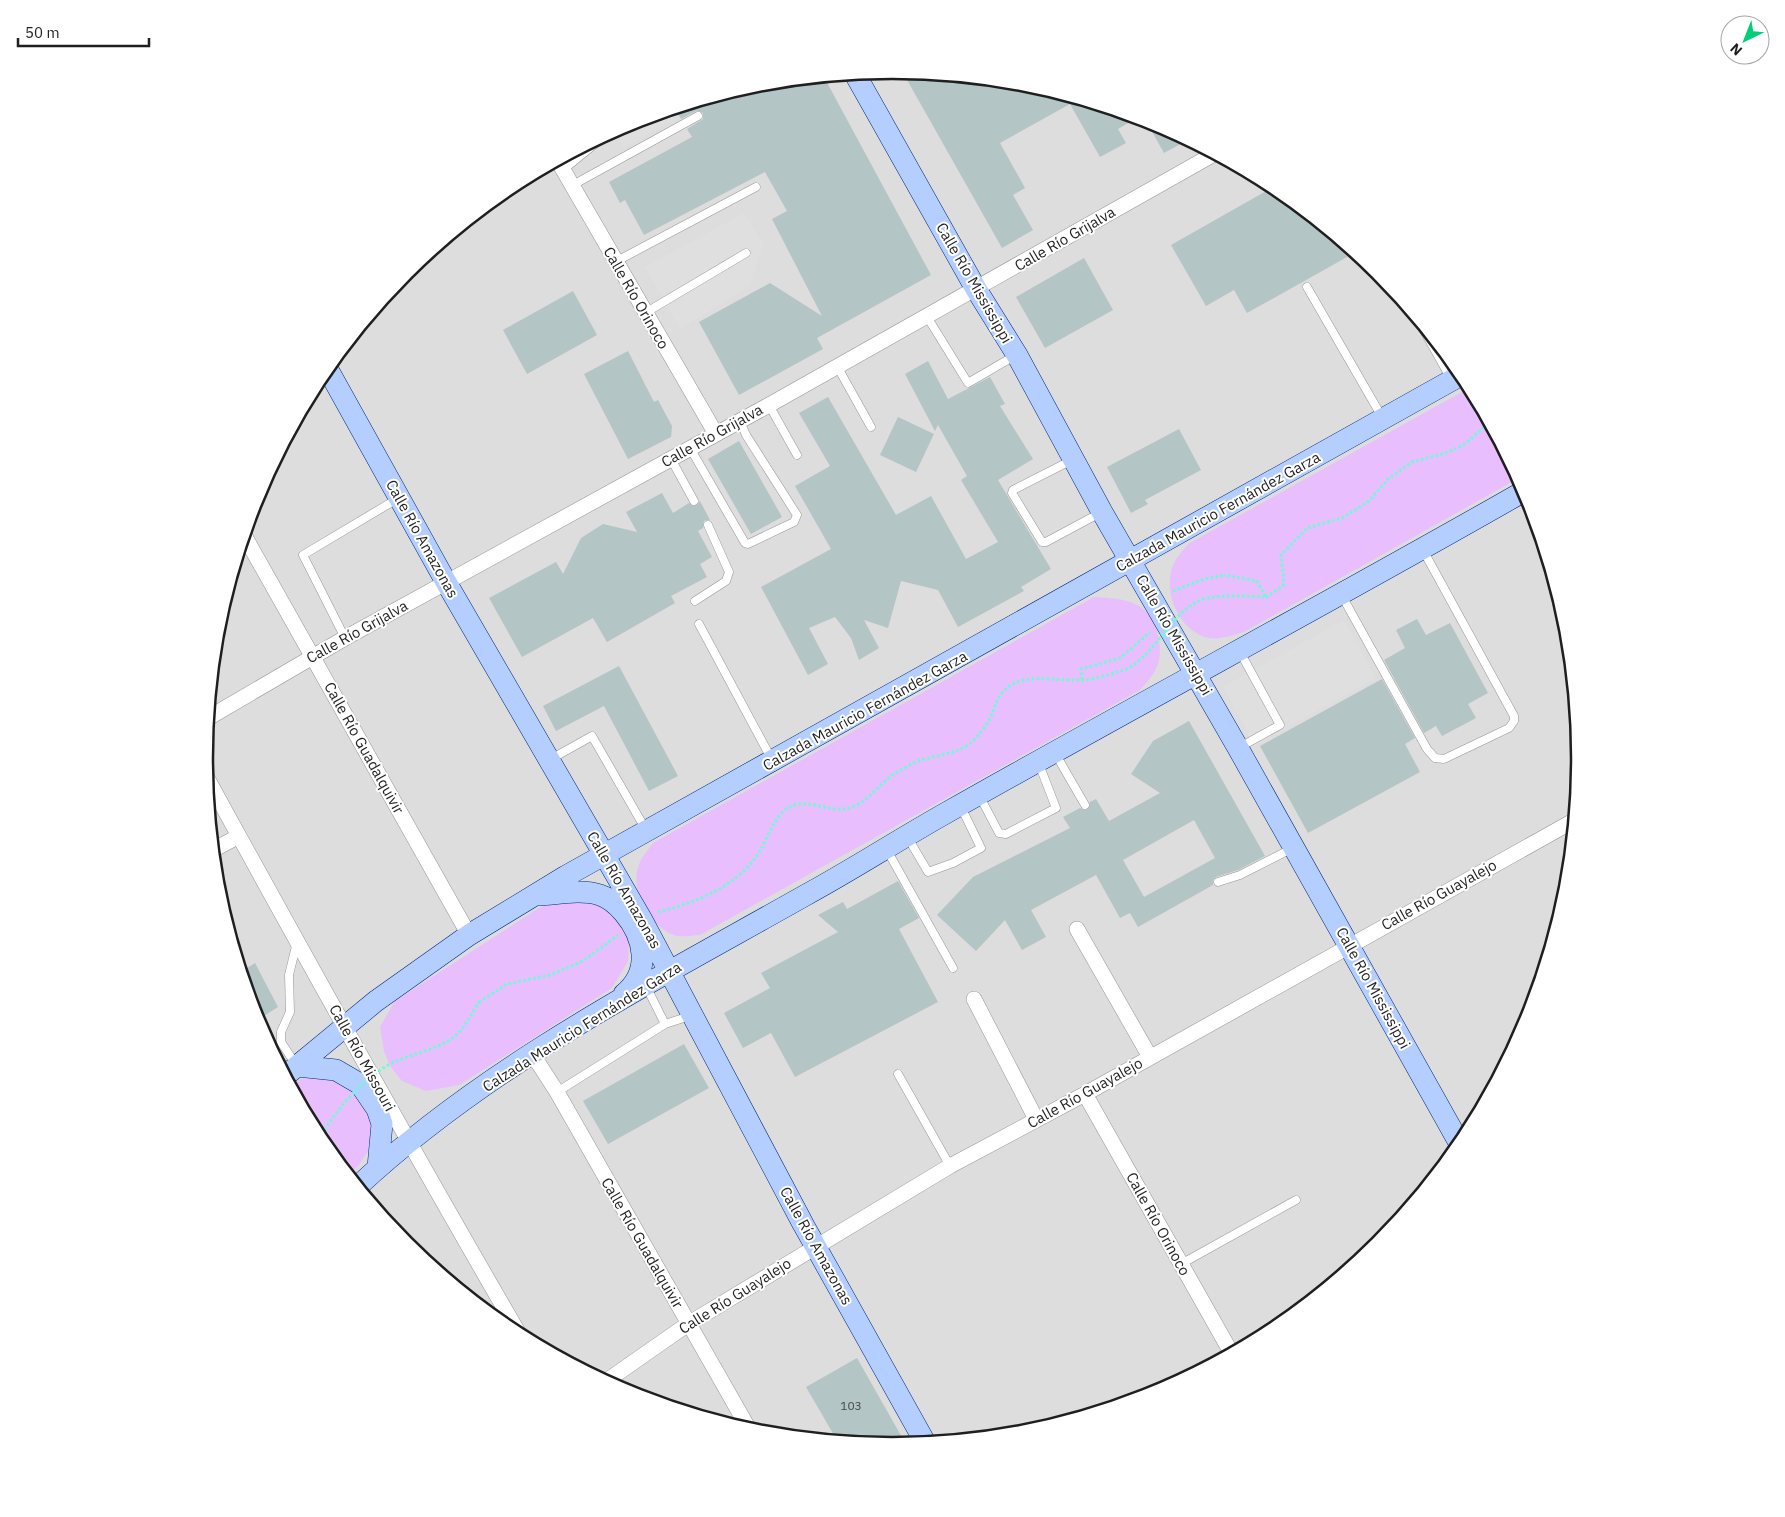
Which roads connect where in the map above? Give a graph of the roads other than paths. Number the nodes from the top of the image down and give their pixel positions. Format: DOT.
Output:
graph roads {
  1 [pos="858,80"];
  2 [pos="698,116"];
  3 [pos="1208,157"];
  4 [pos="561,166"];
  5 [pos="571,186"];
  6 [pos="756,187"];
  7 [pos="746,253"];
  8 [pos="615,262"];
  9 [pos="1307,287"];
  10 [pos="976,289"];
  11 [pos="645,313"];
  12 [pos="926,315"];
  13 [pos="1016,355"];
  14 [pos="837,366"];
  15 [pos="331,375"];
  16 [pos="1456,379"];
  17 [pos="769,405"];
  18 [pos="1384,419"];
  19 [pos="740,421"];
  20 [pos="871,427"];
  21 [pos="716,434"];
  22 [pos="690,448"];
  23 [pos="797,455"];
  24 [pos="671,459"];
  25 [pos="1073,459"];
  26 [pos="1519,494"];
  27 [pos="399,498"];
  28 [pos="694,500"];
  29 [pos="1102,512"];
  30 [pos="708,525"];
  31 [pos="248,543"];
  32 [pos="1423,549"];
  33 [pos="1132,561"];
  34 [pos="446,582"];
  35 [pos="1341,594"];
  36 [pos="695,601"];
  37 [pos="699,624"];
  38 [pos="345,638"];
  39 [pos="1239,650"];
  40 [pos="313,657"];
  41 [pos="1196,674"];
  42 [pos="214,715"];
  43 [pos="1238,748"];
  44 [pos="1046,758"];
  45 [pos="549,760"];
  46 [pos="774,762"];
  47 [pos="214,790"];
  48 [pos="970,800"];
  49 [pos="1085,805"];
  50 [pos="1569,823"];
  51 [pos="646,831"];
  52 [pos="239,836"];
  53 [pos="907,836"];
  54 [pos="219,847"];
  55 [pos="886,848"];
  56 [pos="1294,848"];
  57 [pos="604,854"];
  58 [pos="1218,882"];
  59 [pos="536,895"];
  60 [pos="638,923"];
  61 [pos="1077,929"];
  62 [pos="469,935"];
  63 [pos="296,942"];
  64 [pos="1348,945"];
  65 [pos="953,968"];
  66 [pos="670,970"];
  67 [pos="646,985"];
  68 [pos="974,999"];
  69 [pos="609,1006"];
  70 [pos="692,1015"];
  71 [pos="665,1024"];
  72 [pos="345,1026"];
  73 [pos="533,1055"];
  74 [pos="1150,1057"];
  75 [pos="291,1071"];
  76 [pos="898,1074"];
  77 [pos="557,1092"];
  78 [pos="1085,1094"];
  79 [pos="1036,1119"];
  80 [pos="1457,1138"];
  81 [pos="407,1142"];
  82 [pos="950,1166"];
  83 [pos="378,1168"];
  84 [pos="362,1183"];
  85 [pos="1296,1200"];
  86 [pos="816,1246"];
  87 [pos="1181,1264"];
  88 [pos="512,1322"];
  89 [pos="688,1324"];
  90 [pos="1229,1349"];
  91 [pos="612,1377"];
  92 [pos="744,1421"];
  93 [pos="922,1437"];
  1 -- 10 [label="main road, Calle Río Mississippi"];
  2 -- 5 [label="lane"];
  3 -- 10 [label="street, Calle Río Grijalva"];
  4 -- 5 [label="street, Calle Río Orinoco"];
  5 -- 8 [label="street, Calle Río Orinoco"];
  6 -- 8 [label="lane"];
  7 -- 11 [label="lane"];
  8 -- 11 [label="street, Calle Río Orinoco"];
  9 -- 18 [label="lane"];
  10 -- 12 [label="street, Calle Río Grijalva"];
  10 -- 13 [label="main road, Calle Río Mississippi"];
  11 -- 21 [label="street, Calle Río Orinoco"];
  12 -- 13 [label="lane"];
  12 -- 14 [label="street, Calle Río Grijalva"];
  13 -- 25 [label="main road, Calle Río Mississippi"];
  14 -- 17 [label="street, Calle Río Grijalva"];
  14 -- 20 [label="lane"];
  15 -- 27 [label="main road, Calle Río Amazonas"];
  16 -- 18 [label="main road, Calzada Mauricio Fernández Garza"];
  17 -- 19 [label="street, Calle Río Grijalva"];
  17 -- 23 [label="lane"];
  18 -- 33 [label="main road, Calzada Mauricio Fernández Garza"];
  19 -- 21 [label="street, Calle Río Grijalva"];
  19 -- 22 [label="lane"];
  21 -- 22 [label="street, Calle Río Grijalva"];
  22 -- 24 [label="street, Calle Río Grijalva"];
  24 -- 28 [label="lane"];
  24 -- 34 [label="street, Calle Río Grijalva"];
  25 -- 29 [label="main road, Calle Río Mississippi"];
  25 -- 29 [label="lane"];
  26 -- 32 [label="main road, Calzada Mauricio Fernández Garza"];
  27 -- 34 [label="main road, Calle Río Amazonas"];
  27 -- 38 [label="lane"];
  29 -- 33 [label="main road, Calle Río Mississippi"];
  30 -- 36 [label="lane"];
  31 -- 40 [label="street, Calle Río Guadalquivir"];
  32 -- 35 [label="main road, Calzada Mauricio Fernández Garza"];
  32 -- 35 [label="lane"];
  33 -- 41 [label="main road, Calle Río Mississippi"];
  33 -- 46 [label="main road, Calzada Mauricio Fernández Garza"];
  34 -- 38 [label="street, Calle Río Grijalva"];
  34 -- 45 [label="main road, Calle Río Amazonas"];
  35 -- 39 [label="main road, Calzada Mauricio Fernández Garza"];
  37 -- 46 [label="lane"];
  38 -- 40 [label="street, Calle Río Grijalva"];
  39 -- 41 [label="main road, Calzada Mauricio Fernández Garza"];
  39 -- 43 [label="lane"];
  40 -- 42 [label="street, Calle Río Grijalva"];
  40 -- 62 [label="street, Calle Río Guadalquivir"];
  41 -- 43 [label="main road, Calle Río Mississippi"];
  41 -- 44 [label="main road, Calzada Mauricio Fernández Garza"];
  43 -- 56 [label="main road, Calle Río Mississippi"];
  44 -- 48 [label="main road, Calzada Mauricio Fernández Garza"];
  44 -- 48 [label="lane"];
  44 -- 49 [label="lane"];
  45 -- 51 [label="lane"];
  45 -- 57 [label="main road, Calle Río Amazonas"];
  46 -- 51 [label="main road, Calzada Mauricio Fernández Garza"];
  47 -- 52 [label="street, Calle Río Missouri"];
  48 -- 53 [label="main road, Calzada Mauricio Fernández Garza"];
  48 -- 53 [label="lane"];
  50 -- 64 [label="street, Calle Río Guayalejo"];
  51 -- 57 [label="main road, Calzada Mauricio Fernández Garza"];
  52 -- 54 [label="street"];
  52 -- 63 [label="street, Calle Río Missouri"];
  53 -- 55 [label="main road, Calzada Mauricio Fernández Garza"];
  55 -- 65 [label="lane"];
  55 -- 66 [label="main road, Calzada Mauricio Fernández Garza"];
  56 -- 58 [label="lane"];
  56 -- 64 [label="main road, Calle Río Mississippi"];
  57 -- 59 [label="main road, Calzada Mauricio Fernández Garza"];
  57 -- 60 [label="main road, Calle Río Amazonas"];
  59 -- 60 [label="main road"];
  59 -- 62 [label="main road, Calzada Mauricio Fernández Garza"];
  60 -- 66 [label="main road, Calle Río Amazonas"];
  60 -- 69 [label="main road"];
  61 -- 74 [label="street"];
  62 -- 72 [label="main road, Calzada Mauricio Fernández Garza"];
  63 -- 72 [label="street, Calle Río Missouri"];
  63 -- 75 [label="lane"];
  64 -- 74 [label="street, Calle Río Guayalejo"];
  64 -- 80 [label="main road, Calle Río Mississippi"];
  66 -- 67 [label="main road, Calzada Mauricio Fernández Garza"];
  66 -- 70 [label="main road, Calle Río Amazonas"];
  67 -- 69 [label="main road, Calzada Mauricio Fernández Garza"];
  67 -- 71 [label="lane"];
  68 -- 79 [label="street"];
  69 -- 73 [label="main road, Calzada Mauricio Fernández Garza"];
  70 -- 71 [label="lane"];
  70 -- 86 [label="main road, Calle Río Amazonas"];
  71 -- 77 [label="lane"];
  72 -- 75 [label="main road, Calzada Mauricio Fernández Garza"];
  72 -- 81 [label="street, Calle Río Missouri"];
  73 -- 77 [label="street, Calle Río Guadalquivir"];
  73 -- 81 [label="main road, Calzada Mauricio Fernández Garza"];
  74 -- 78 [label="street, Calle Río Guayalejo"];
  75 -- 83 [label="main road"];
  76 -- 82 [label="lane"];
  77 -- 89 [label="street, Calle Río Guadalquivir"];
  78 -- 79 [label="street, Calle Río Guayalejo"];
  78 -- 87 [label="street, Calle Río Orinoco"];
  79 -- 82 [label="street, Calle Río Guayalejo"];
  81 -- 83 [label="main road, Calzada Mauricio Fernández Garza"];
  81 -- 88 [label="street, Calle Río Missouri"];
  82 -- 86 [label="street, Calle Río Guayalejo"];
  83 -- 84 [label="main road, Calzada Mauricio Fernández Garza"];
  85 -- 87 [label="lane"];
  86 -- 89 [label="street, Calle Río Guayalejo"];
  86 -- 93 [label="main road, Calle Río Amazonas"];
  87 -- 90 [label="street, Calle Río Orinoco"];
  89 -- 91 [label="street, Calle Río Guayalejo"];
  89 -- 92 [label="street, Calle Río Guadalquivir"];
}
